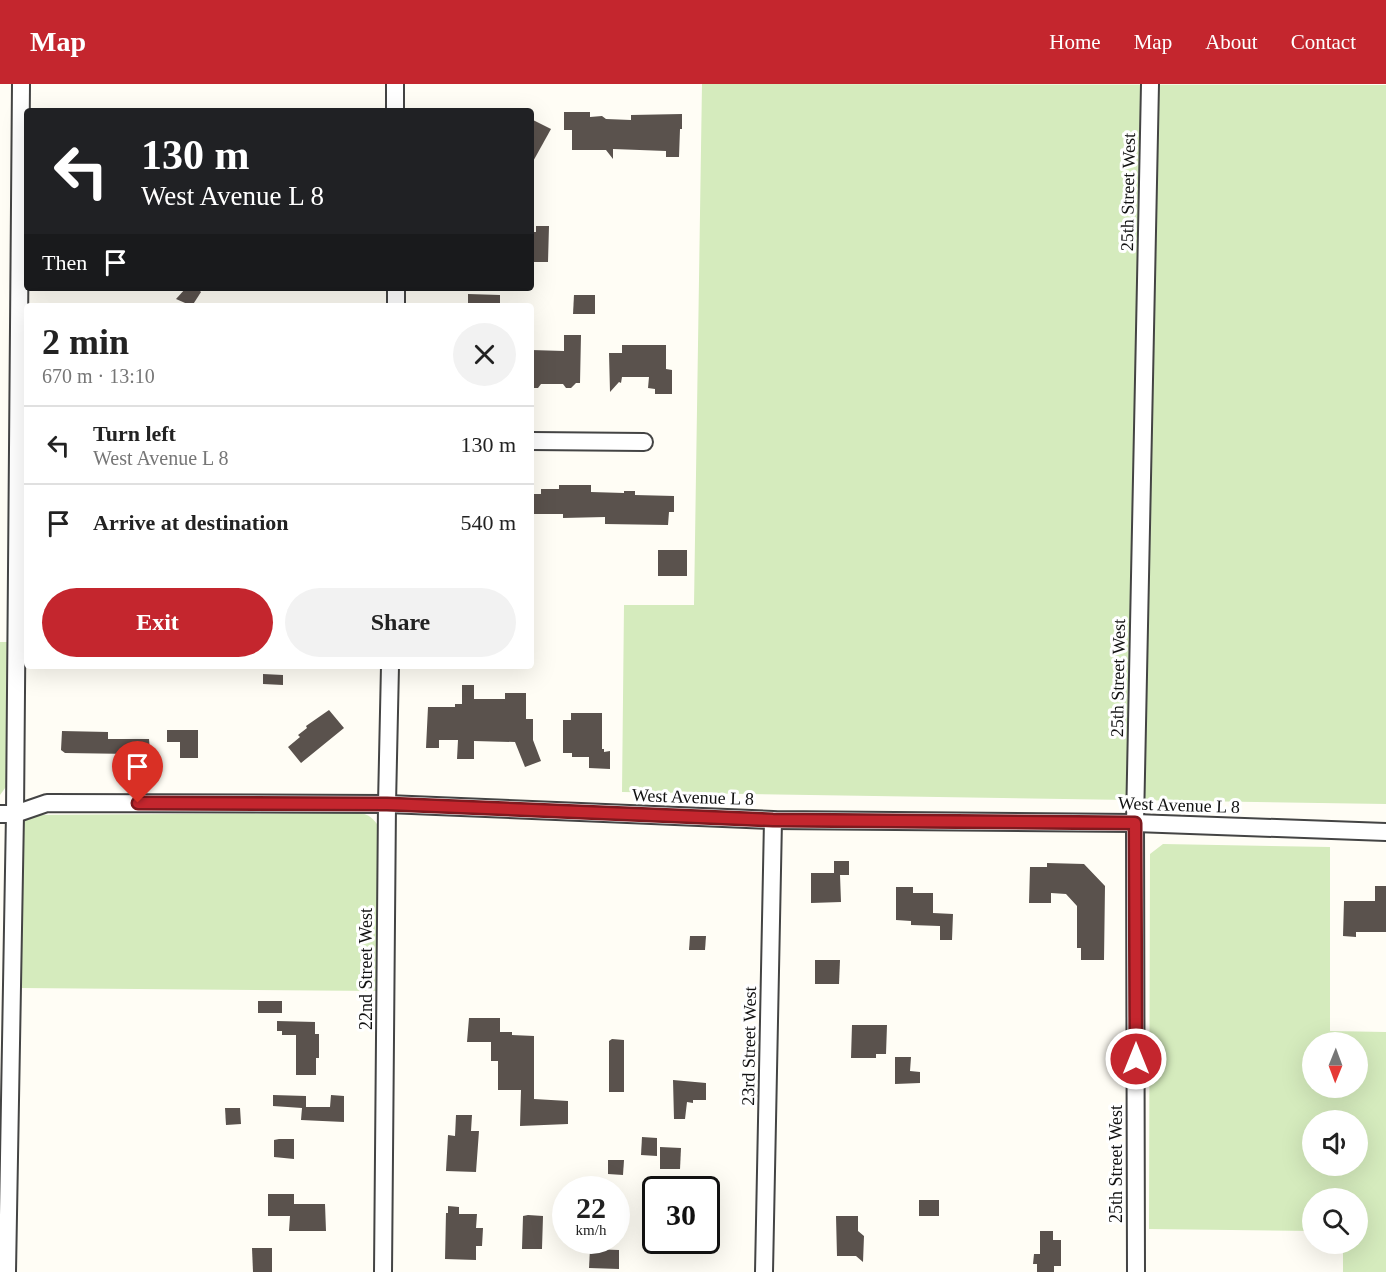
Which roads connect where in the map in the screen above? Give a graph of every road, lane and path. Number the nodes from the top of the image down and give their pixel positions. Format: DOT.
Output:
graph roads {
  1 [pos="21,84"];
  2 [pos="395,84"];
  3 [pos="1150,84"];
  4 [pos="395,108"];
  5 [pos="534,441"];
  6 [pos="644,442"];
  7 [pos="390,669"];
  8 [pos="387,804"];
  9 [pos="8,814"];
  10 [pos="773,820"];
  11 [pos="1135,823"];
  12 [pos="1386,832"];
  13 [pos="6,930"];
  14 [pos="7,1272"];
  15 [pos="384,1272"];
  16 [pos="764,1272"];
  17 [pos="1136,1272"];
  1 -- 9 [label="street"];
  2 -- 4 [label="street"];
  3 -- 11 [label="street, 25th Street West"];
  5 -- 6 [label="street"];
  7 -- 8 [label="street, 22nd Street West"];
  8 -- 9 [label="street, West Avenue L 8"];
  8 -- 10 [label="street, West Avenue L 8"];
  8 -- 15 [label="street, 22nd Street West"];
  9 -- 13 [label="street"];
  10 -- 11 [label="street, West Avenue L 8"];
  10 -- 16 [label="street, 23rd Street West"];
  11 -- 12 [label="street, West Avenue L 8"];
  11 -- 17 [label="street, 25th Street West"];
  13 -- 14 [label="street"];
}
